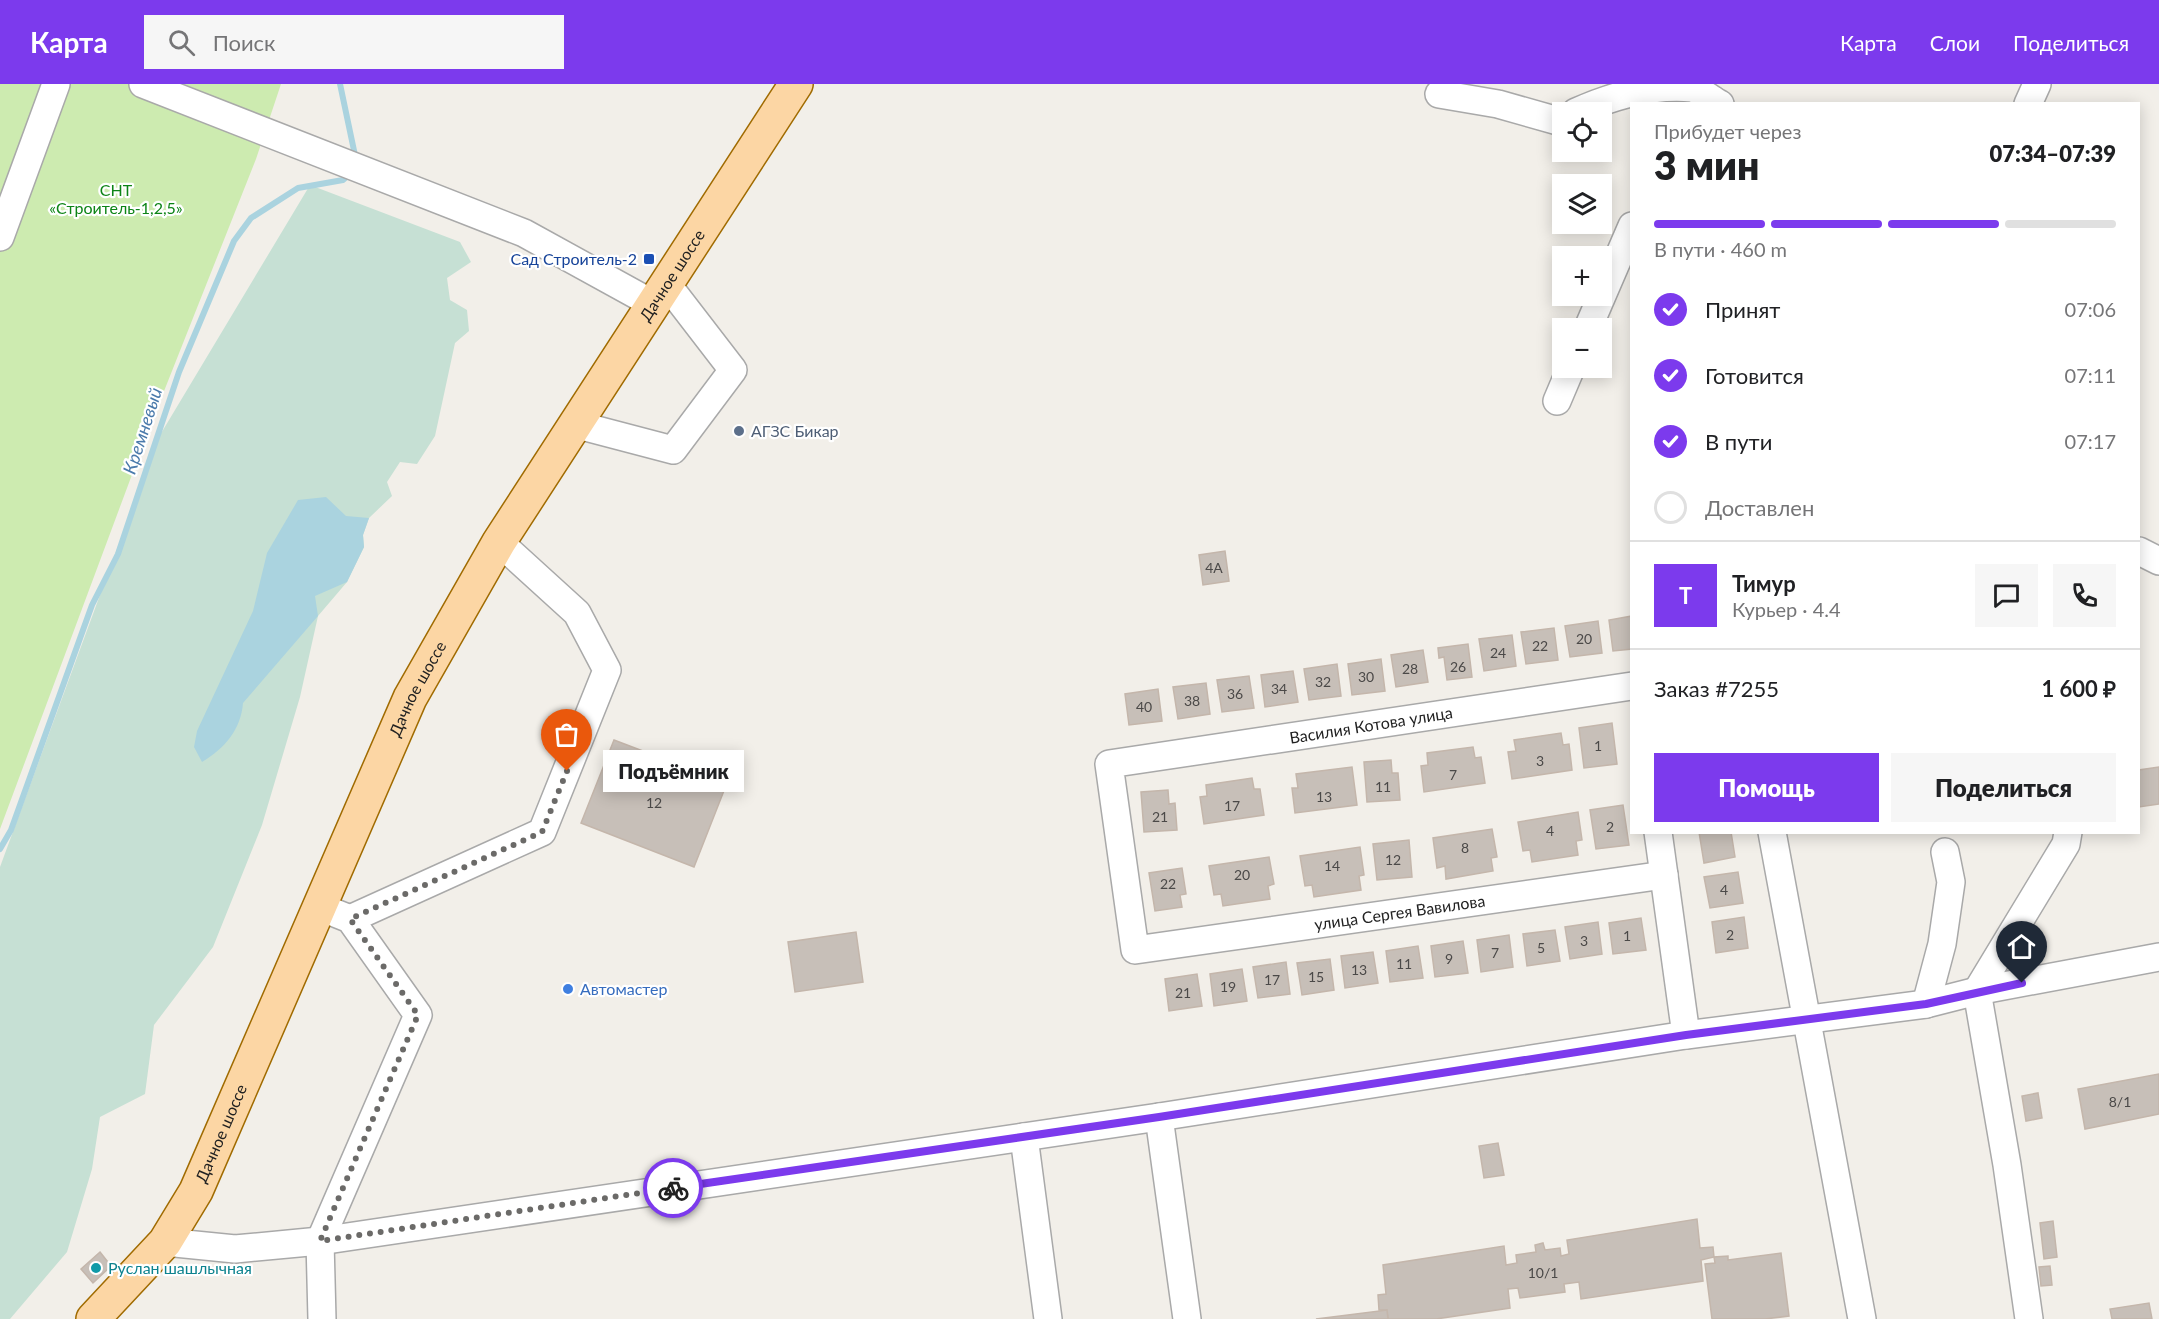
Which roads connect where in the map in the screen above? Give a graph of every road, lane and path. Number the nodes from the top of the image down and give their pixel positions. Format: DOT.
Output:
graph roads {
  1 [pos="56,84"];
  2 [pos="143,84"];
  3 [pos="796,84"];
  4 [pos="2037,84"];
  5 [pos="1690,92"];
  6 [pos="1439,94"];
  7 [pos="1599,102"];
  8 [pos="1715,102"];
  9 [pos="2029,102"];
  10 [pos="1552,119"];
  11 [pos="1630,231"];
  12 [pos="0,237"];
  13 [pos="659,294"];
  14 [pos="1592,318"];
  15 [pos="1567,378"];
  16 [pos="1557,402"];
  17 [pos="574,424"];
  18 [pos="499,542"];
  19 [pos="2140,552"];
  20 [pos="2159,561"];
  21 [pos="1630,686"];
  22 [pos="1658,834"];
  23 [pos="1772,834"];
  24 [pos="2068,834"];
  25 [pos="1945,852"];
  26 [pos="1664,875"];
  27 [pos="321,906"];
  28 [pos="350,919"];
  29 [pos="1135,950"];
  30 [pos="2159,957"];
  31 [pos="1977,991"];
  32 [pos="1926,1004"];
  33 [pos="1806,1020"];
  34 [pos="1686,1035"];
  35 [pos="1159,1117"];
  36 [pos="1024,1137"];
  37 [pos="320,1241"];
  38 [pos="165,1242"];
  39 [pos="93,1319"];
  40 [pos="322,1319"];
  41 [pos="1048,1319"];
  42 [pos="1187,1319"];
  43 [pos="1862,1319"];
  44 [pos="2030,1319"];
  1 -- 12 [label="street"];
  2 -- 13 [label="street"];
  3 -- 13 [label="main road, Дачное шоссе"];
  4 -- 9 [label="street"];
  5 -- 7 [label="street"];
  5 -- 8 [label="street"];
  6 -- 10 [label="street"];
  11 -- 14 [label="street"];
  13 -- 17 [label="main road, Дачное шоссе"];
  13 -- 17 [label="street"];
  15 -- 16 [label="street"];
  17 -- 18 [label="main road, Дачное шоссе"];
  18 -- 27 [label="main road, Дачное шоссе"];
  18 -- 28 [label="street"];
  19 -- 20 [label="street"];
  21 -- 29 [label="street, Василия Котова улица"];
  22 -- 26 [label="street"];
  23 -- 33 [label="street"];
  24 -- 31 [label="street"];
  25 -- 32 [label="street"];
  26 -- 29 [label="street, улица Сергея Вавилова"];
  26 -- 34 [label="street"];
  27 -- 28 [label="street"];
  27 -- 38 [label="main road, Дачное шоссе"];
  28 -- 37 [label="street"];
  30 -- 31 [label="street"];
  31 -- 32 [label="street"];
  31 -- 44 [label="street"];
  32 -- 33 [label="street"];
  33 -- 34 [label="street"];
  33 -- 43 [label="street"];
  34 -- 35 [label="street"];
  35 -- 36 [label="street"];
  35 -- 42 [label="street"];
  36 -- 37 [label="street"];
  36 -- 41 [label="street"];
  37 -- 38 [label="street"];
  37 -- 40 [label="street"];
  38 -- 39 [label="main road, Дачное шоссе"];
}
